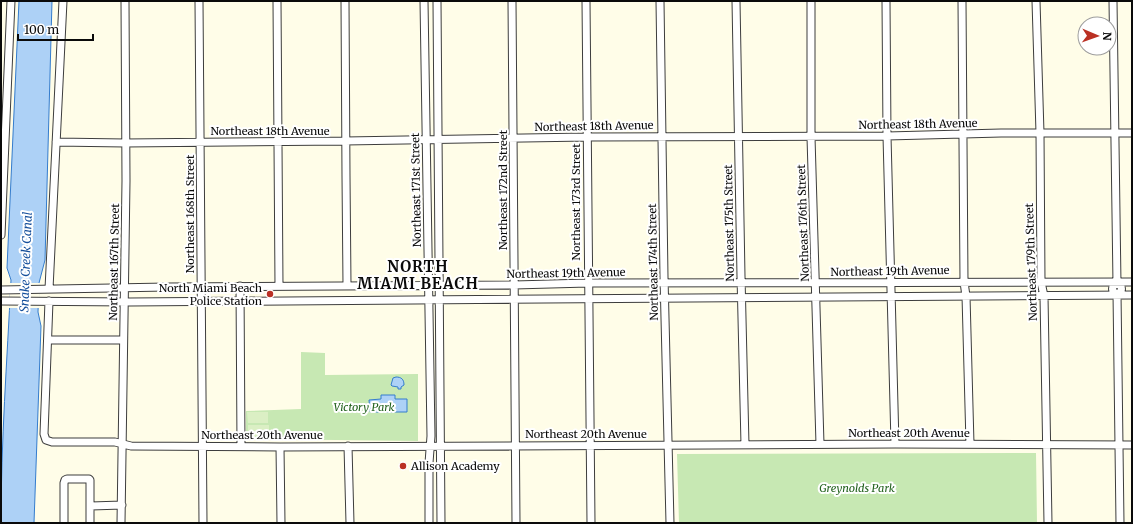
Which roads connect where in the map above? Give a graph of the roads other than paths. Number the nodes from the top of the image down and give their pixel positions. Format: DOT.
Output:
graph roads {
  1 [pos="11,1"];
  2 [pos="63,1"];
  3 [pos="125,1"];
  4 [pos="199,1"];
  5 [pos="277,1"];
  6 [pos="345,1"];
  7 [pos="424,1"];
  8 [pos="437,1"];
  9 [pos="512,1"];
  10 [pos="586,1"];
  11 [pos="660,1"];
  12 [pos="736,1"];
  13 [pos="811,1"];
  14 [pos="886,1"];
  15 [pos="962,1"];
  16 [pos="1036,1"];
  17 [pos="1113,1"];
  18 [pos="1040,133"];
  19 [pos="1115,133"];
  20 [pos="1132,133"];
  21 [pos="963,134"];
  22 [pos="661,136"];
  23 [pos="738,136"];
  24 [pos="887,136"];
  25 [pos="587,137"];
  26 [pos="811,137"];
  27 [pos="513,139"];
  28 [pos="426,140"];
  29 [pos="438,140"];
  30 [pos="278,141"];
  31 [pos="345,141"];
  32 [pos="56,142"];
  33 [pos="201,142"];
  34 [pos="125,143"];
  35 [pos="3,144"];
  36 [pos="426,176"];
  37 [pos="438,176"];
  38 [pos="1,235"];
  39 [pos="428,236"];
  40 [pos="439,236"];
  41 [pos="964,282"];
  42 [pos="1041,282"];
  43 [pos="1132,282"];
  44 [pos="588,283"];
  45 [pos="816,283"];
  46 [pos="891,283"];
  47 [pos="1116,283"];
  48 [pos="664,284"];
  49 [pos="741,284"];
  50 [pos="347,285"];
  51 [pos="428,285"];
  52 [pos="514,285"];
  53 [pos="240,286"];
  54 [pos="279,286"];
  55 [pos="318,286"];
  56 [pos="405,286"];
  57 [pos="440,286"];
  58 [pos="124,287"];
  59 [pos="202,287"];
  60 [pos="49,289"];
  61 [pos="1,290"];
  62 [pos="1117,294"];
  63 [pos="1132,295"];
  64 [pos="966,296"];
  65 [pos="1044,296"];
  66 [pos="816,297"];
  67 [pos="892,297"];
  68 [pos="664,298"];
  69 [pos="741,298"];
  70 [pos="405,299"];
  71 [pos="429,299"];
  72 [pos="440,299"];
  73 [pos="514,299"];
  74 [pos="588,299"];
  75 [pos="317,300"];
  76 [pos="1,301"];
  77 [pos="49,301"];
  78 [pos="202,301"];
  79 [pos="240,301"];
  80 [pos="124,302"];
  81 [pos="48,340"];
  82 [pos="124,340"];
  83 [pos="123,443"];
  84 [pos="820,444"];
  85 [pos="895,444"];
  86 [pos="970,444"];
  87 [pos="516,445"];
  88 [pos="589,445"];
  89 [pos="745,445"];
  90 [pos="1046,445"];
  91 [pos="1120,445"];
  92 [pos="1132,445"];
  93 [pos="202,446"];
  94 [pos="241,446"];
  95 [pos="348,446"];
  96 [pos="430,446"];
  97 [pos="441,446"];
  98 [pos="669,446"];
  99 [pos="280,447"];
  100 [pos="91,506"];
  101 [pos="122,506"];
  102 [pos="64,523"];
  103 [pos="90,523"];
  104 [pos="121,523"];
  105 [pos="203,523"];
  106 [pos="281,523"];
  107 [pos="350,523"];
  108 [pos="429,523"];
  109 [pos="441,523"];
  110 [pos="516,523"];
  111 [pos="591,523"];
  112 [pos="670,523"];
  113 [pos="1048,523"];
  114 [pos="1120,523"];
  1 -- 35 [label="street"];
  2 -- 32 [label="street"];
  3 -- 34 [label="street, Northeast 167th Street"];
  4 -- 33 [label="street, Northeast 168th Street"];
  5 -- 30 [label="street"];
  6 -- 31 [label="street"];
  7 -- 28 [label="street, Northeast 171st Street"];
  8 -- 29 [label="street, Northeast 171st Street"];
  9 -- 27 [label="street, Northeast 172nd Street"];
  10 -- 25 [label="street, Northeast 173rd Street"];
  11 -- 22 [label="street, Northeast 174th Street"];
  12 -- 23 [label="street, Northeast 175th Street"];
  13 -- 26 [label="street, Northeast 176th Street"];
  14 -- 24 [label="street"];
  15 -- 21 [label="street"];
  16 -- 18 [label="street, Northeast 179th Street"];
  17 -- 19 [label="street"];
  18 -- 19 [label="street, Northeast 18th Avenue"];
  18 -- 21 [label="street, Northeast 18th Avenue"];
  18 -- 42 [label="street, Northeast 179th Street"];
  19 -- 20 [label="street, Northeast 18th Avenue"];
  19 -- 47 [label="street"];
  21 -- 24 [label="street, Northeast 18th Avenue"];
  21 -- 41 [label="street"];
  22 -- 23 [label="street, Northeast 18th Avenue"];
  22 -- 25 [label="street, Northeast 18th Avenue"];
  22 -- 48 [label="street, Northeast 174th Street"];
  23 -- 26 [label="street, Northeast 18th Avenue"];
  23 -- 49 [label="street, Northeast 175th Street"];
  24 -- 26 [label="street, Northeast 18th Avenue"];
  24 -- 46 [label="street"];
  25 -- 27 [label="street, Northeast 18th Avenue"];
  25 -- 44 [label="street, Northeast 173rd Street"];
  26 -- 45 [label="street, Northeast 176th Street"];
  27 -- 29 [label="street, Northeast 18th Avenue"];
  27 -- 52 [label="street, Northeast 172nd Street"];
  28 -- 29 [label="street, Northeast 18th Avenue"];
  28 -- 31 [label="street, Northeast 18th Avenue"];
  28 -- 36 [label="street, Northeast 171st Street"];
  29 -- 37 [label="street, Northeast 171st Street"];
  30 -- 31 [label="street, Northeast 18th Avenue"];
  30 -- 33 [label="street, Northeast 18th Avenue"];
  30 -- 54 [label="street"];
  31 -- 50 [label="street"];
  32 -- 34 [label="street, Northeast 18th Avenue"];
  32 -- 60 [label="street"];
  33 -- 34 [label="street, Northeast 18th Avenue"];
  33 -- 59 [label="street, Northeast 168th Street"];
  34 -- 58 [label="street, Northeast 167th Street"];
  35 -- 38 [label="street"];
  36 -- 37 [label="street"];
  36 -- 39 [label="street, Northeast 171st Street"];
  37 -- 40 [label="street, Northeast 171st Street"];
  39 -- 40 [label="street"];
  39 -- 51 [label="street, Northeast 171st Street"];
  40 -- 57 [label="street, Northeast 171st Street"];
  41 -- 42 [label="street, Northeast 19th Avenue"];
  41 -- 46 [label="street, Northeast 19th Avenue"];
  41 -- 64 [label="street"];
  42 -- 47 [label="street, Northeast 19th Avenue"];
  42 -- 65 [label="street, Northeast 179th Street"];
  43 -- 47 [label="street, Northeast 19th Avenue"];
  44 -- 48 [label="street, Northeast 19th Avenue"];
  44 -- 52 [label="street, Northeast 19th Avenue"];
  44 -- 74 [label="street, Northeast 173rd Street"];
  45 -- 46 [label="street, Northeast 19th Avenue"];
  45 -- 49 [label="street, Northeast 19th Avenue"];
  45 -- 66 [label="street, Northeast 176th Street"];
  46 -- 67 [label="street"];
  47 -- 62 [label="street"];
  48 -- 49 [label="street, Northeast 19th Avenue"];
  48 -- 68 [label="street, Northeast 174th Street"];
  49 -- 69 [label="street, Northeast 175th Street"];
  50 -- 55 [label="street, Northeast 19th Avenue"];
  50 -- 56 [label="street, Northeast 19th Avenue"];
  51 -- 56 [label="street, Northeast 19th Avenue"];
  51 -- 57 [label="street, Northeast 19th Avenue"];
  51 -- 71 [label="street, Northeast 171st Street"];
  52 -- 57 [label="street, Northeast 19th Avenue"];
  52 -- 73 [label="street, Northeast 172nd Street"];
  53 -- 54 [label="street, Northeast 19th Avenue"];
  53 -- 59 [label="street, Northeast 19th Avenue"];
  53 -- 79 [label="street"];
  54 -- 55 [label="street, Northeast 19th Avenue"];
  55 -- 75 [label="street"];
  56 -- 70 [label="street"];
  57 -- 72 [label="street, Northeast 171st Street"];
  58 -- 59 [label="street, Northeast 19th Avenue"];
  58 -- 60 [label="street, Northeast 19th Avenue"];
  58 -- 80 [label="street, Northeast 167th Street"];
  59 -- 78 [label="street, Northeast 168th Street"];
  60 -- 61 [label="street, Northeast 19th Avenue"];
  62 -- 63 [label="street"];
  62 -- 65 [label="street"];
  62 -- 91 [label="street"];
  64 -- 65 [label="street"];
  64 -- 67 [label="street"];
  64 -- 86 [label="street"];
  65 -- 90 [label="street, Northeast 179th Street"];
  66 -- 67 [label="street"];
  66 -- 69 [label="street"];
  66 -- 84 [label="street, Northeast 176th Street"];
  67 -- 85 [label="street"];
  68 -- 69 [label="street"];
  68 -- 74 [label="street"];
  68 -- 98 [label="street, Northeast 174th Street"];
  69 -- 89 [label="street, Northeast 175th Street"];
  70 -- 71 [label="street"];
  70 -- 75 [label="street"];
  71 -- 72 [label="street"];
  71 -- 96 [label="street, Northeast 171st Street"];
  72 -- 73 [label="street"];
  72 -- 97 [label="street, Northeast 171st Street"];
  73 -- 74 [label="street"];
  73 -- 87 [label="street, Northeast 172nd Street"];
  74 -- 88 [label="street, Northeast 173rd Street"];
  75 -- 79 [label="street"];
  76 -- 77 [label="street"];
  77 -- 80 [label="street"];
  77 -- 81 [label="street"];
  78 -- 79 [label="street"];
  78 -- 80 [label="street"];
  78 -- 93 [label="street, Northeast 168th Street"];
  79 -- 94 [label="street"];
  80 -- 82 [label="street, Northeast 167th Street"];
  81 -- 82 [label="street"];
  81 -- 83 [label="street, Northeast 20th Avenue"];
  82 -- 83 [label="street, Northeast 167th Street"];
  83 -- 93 [label="street, Northeast 20th Avenue"];
  83 -- 101 [label="street, Northeast 167th Street"];
  84 -- 85 [label="street, Northeast 20th Avenue"];
  84 -- 89 [label="street, Northeast 20th Avenue"];
  85 -- 86 [label="street, Northeast 20th Avenue"];
  86 -- 90 [label="street, Northeast 20th Avenue"];
  87 -- 88 [label="street, Northeast 20th Avenue"];
  87 -- 97 [label="street, Northeast 20th Avenue"];
  87 -- 110 [label="street, Northeast 172nd Street"];
  88 -- 98 [label="street, Northeast 20th Avenue"];
  88 -- 111 [label="street, Northeast 173rd Street"];
  89 -- 98 [label="street, Northeast 20th Avenue"];
  90 -- 91 [label="street, Northeast 20th Avenue"];
  90 -- 113 [label="street, Northeast 179th Street"];
  91 -- 92 [label="street, Northeast 20th Avenue"];
  91 -- 114 [label="street"];
  93 -- 94 [label="street, Northeast 20th Avenue"];
  93 -- 105 [label="street, Northeast 168th Street"];
  94 -- 99 [label="street, Northeast 20th Avenue"];
  95 -- 96 [label="street, Northeast 20th Avenue"];
  95 -- 99 [label="street, Northeast 20th Avenue"];
  95 -- 107 [label="street"];
  96 -- 97 [label="street, Northeast 20th Avenue"];
  96 -- 108 [label="street, Northeast 171st Street"];
  97 -- 109 [label="street, Northeast 171st Street"];
  98 -- 112 [label="street, Northeast 174th Street"];
  99 -- 106 [label="street"];
  100 -- 101 [label="street"];
  100 -- 102 [label="street"];
  100 -- 103 [label="street"];
  101 -- 104 [label="street, Northeast 167th Street"];
}
